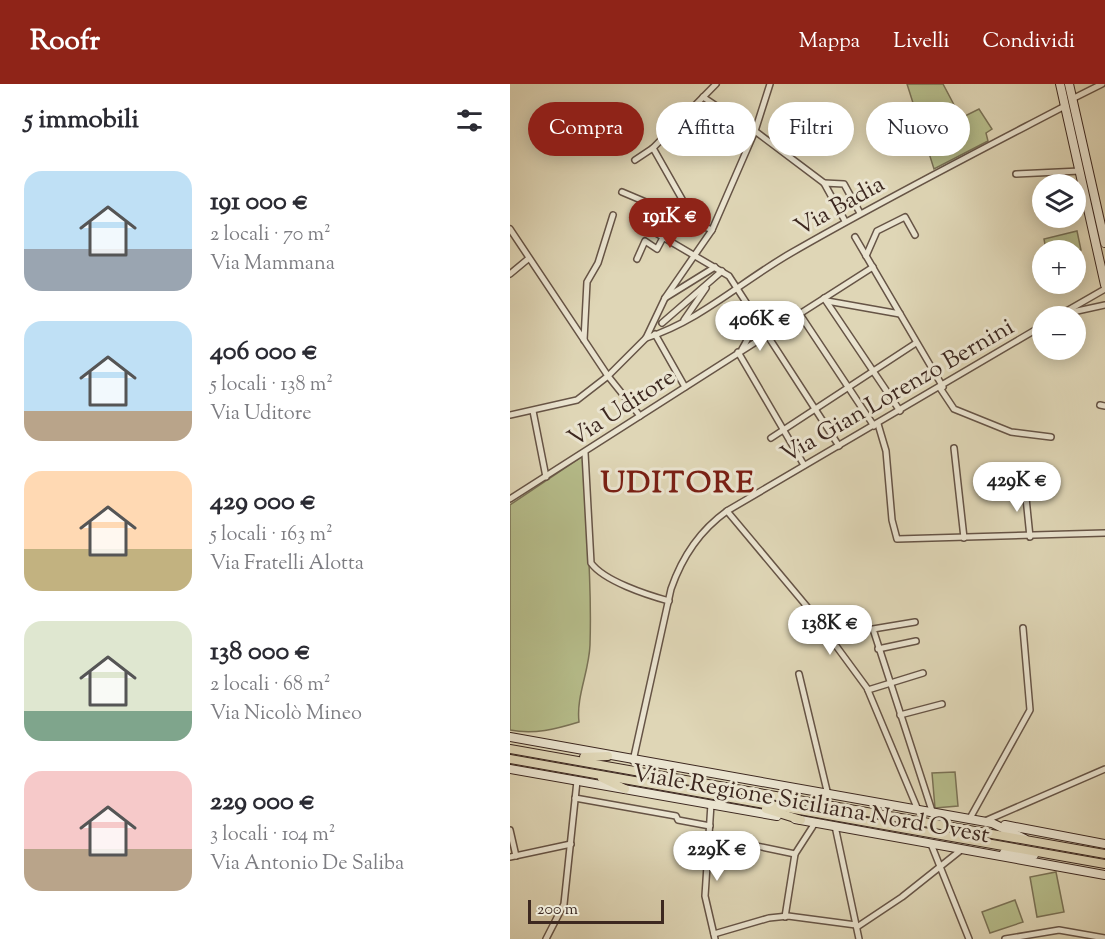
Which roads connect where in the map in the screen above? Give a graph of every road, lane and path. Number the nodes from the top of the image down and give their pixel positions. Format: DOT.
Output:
graph roads {
  1 [pos="716,84"];
  2 [pos="770,84"];
  3 [pos="1060,84"];
  4 [pos="1069,84"];
  5 [pos="1102,84"];
  6 [pos="703,97"];
  7 [pos="1072,99"];
  8 [pos="698,102"];
  9 [pos="710,102"];
  10 [pos="1065,106"];
  11 [pos="756,128"];
  12 [pos="756,132"];
  13 [pos="656,144"];
  14 [pos="652,148"];
  15 [pos="744,156"];
  16 [pos="635,160"];
  17 [pos="1080,171"];
  18 [pos="1016,174"];
  19 [pos="824,183"];
  20 [pos="622,192"];
  21 [pos="860,213"];
  22 [pos="613,215"];
  23 [pos="675,215"];
  24 [pos="1094,215"];
  25 [pos="845,221"];
  26 [pos="639,223"];
  27 [pos="696,224"];
  28 [pos="510,229"];
  29 [pos="711,231"];
  30 [pos="915,235"];
  31 [pos="664,236"];
  32 [pos="855,237"];
  33 [pos="1105,243"];
  34 [pos="695,254"];
  35 [pos="867,256"];
  36 [pos="528,259"];
  37 [pos="637,259"];
  38 [pos="715,267"];
  39 [pos="873,267"];
  40 [pos="722,271"];
  41 [pos="510,274"];
  42 [pos="709,284"];
  43 [pos="1105,287"];
  44 [pos="739,288"];
  45 [pos="664,298"];
  46 [pos="826,300"];
  47 [pos="1105,305"];
  48 [pos="750,306"];
  49 [pos="1075,306"];
  50 [pos="1086,309"];
  51 [pos="799,314"];
  52 [pos="900,314"];
  53 [pos="654,319"];
  54 [pos="682,322"];
  55 [pos="662,323"];
  56 [pos="669,330"];
  57 [pos="649,331"];
  58 [pos="1032,332"];
  59 [pos="657,334"];
  60 [pos="768,334"];
  61 [pos="646,338"];
  62 [pos="584,341"];
  63 [pos="916,343"];
  64 [pos="739,352"];
  65 [pos="873,371"];
  66 [pos="608,376"];
  67 [pos="685,387"];
  68 [pos="848,387"];
  69 [pos="942,387"];
  70 [pos="816,409"];
  71 [pos="533,411"];
  72 [pos="900,411"];
  73 [pos="510,415"];
  74 [pos="640,416"];
  75 [pos="876,425"];
  76 [pos="783,430"];
  77 [pos="1051,437"];
  78 [pos="771,438"];
  79 [pos="839,446"];
  80 [pos="954,448"];
  81 [pos="585,453"];
  82 [pos="804,465"];
  83 [pos="546,477"];
  84 [pos="1025,488"];
  85 [pos="510,499"];
  86 [pos="727,510"];
  87 [pos="1105,533"];
  88 [pos="1030,537"];
  89 [pos="964,538"];
  90 [pos="669,601"];
  91 [pos="915,622"];
  92 [pos="1023,628"];
  93 [pos="916,641"];
  94 [pos="878,649"];
  95 [pos="923,673"];
  96 [pos="799,675"];
  97 [pos="889,682"];
  98 [pos="868,690"];
  99 [pos="942,704"];
  100 [pos="900,715"];
  101 [pos="510,737"];
  102 [pos="510,748"];
  103 [pos="608,756"];
  104 [pos="569,758"];
  105 [pos="510,759"];
  106 [pos="633,761"];
  107 [pos="510,769"];
  108 [pos="1105,769"];
  109 [pos="594,774"];
  110 [pos="577,781"];
  111 [pos="625,789"];
  112 [pos="828,795"];
  113 [pos="575,798"];
  114 [pos="728,798"];
  115 [pos="711,804"];
  116 [pos="894,807"];
  117 [pos="919,811"];
  118 [pos="878,813"];
  119 [pos="933,814"];
  120 [pos="801,820"];
  121 [pos="969,820"];
  122 [pos="987,822"];
  123 [pos="815,823"];
  124 [pos="710,826"];
  125 [pos="835,826"];
  126 [pos="510,830"];
  127 [pos="709,836"];
  128 [pos="1029,841"];
  129 [pos="1105,843"];
  130 [pos="571,844"];
  131 [pos="931,844"];
  132 [pos="961,850"];
  133 [pos="973,852"];
  134 [pos="795,854"];
  135 [pos="1105,854"];
  136 [pos="1057,855"];
  137 [pos="513,857"];
  138 [pos="1105,864"];
  139 [pos="940,867"];
  140 [pos="1105,877"];
  141 [pos="785,916"];
  142 [pos="856,926"];
  143 [pos="715,937"];
  144 [pos="1094,937"];
  145 [pos="1105,938"];
  146 [pos="546,939"];
  147 [pos="859,939"];
  148 [pos="969,939"];
  149 [pos="1005,939"];
  1 -- 6 [label="street"];
  2 -- 11 [label="street"];
  3 -- 10 [label="street"];
  4 -- 7 [label="street"];
  5 -- 7 [label="street"];
  6 -- 8 [label="street"];
  6 -- 9 [label="street"];
  7 -- 24 [label="street"];
  10 -- 17 [label="street"];
  10 -- 21 [label="street, Via Badia"];
  12 -- 19 [label="street"];
  13 -- 14 [label="street"];
  14 -- 16 [label="street"];
  14 -- 27 [label="street"];
  15 -- 29 [label="street"];
  17 -- 18 [label="street"];
  17 -- 24 [label="street"];
  19 -- 21 [label="street"];
  19 -- 25 [label="street"];
  20 -- 23 [label="street"];
  21 -- 25 [label="street, Via Badia"];
  22 -- 62 [label="street"];
  23 -- 27 [label="street"];
  23 -- 31 [label="street"];
  24 -- 33 [label="street"];
  24 -- 43 [label="street"];
  25 -- 44 [label="street, Via Badia"];
  26 -- 31 [label="street"];
  27 -- 29 [label="street"];
  28 -- 36 [label="street"];
  29 -- 34 [label="street"];
  30 -- 35 [label="street"];
  31 -- 34 [label="street"];
  31 -- 37 [label="street"];
  32 -- 35 [label="street"];
  34 -- 38 [label="street"];
  34 -- 45 [label="street"];
  35 -- 39 [label="street"];
  36 -- 41 [label="street"];
  36 -- 62 [label="street"];
  38 -- 40 [label="street"];
  38 -- 45 [label="street"];
  39 -- 46 [label="street, Via Uditore"];
  39 -- 52 [label="street"];
  40 -- 42 [label="street"];
  40 -- 44 [label="street"];
  42 -- 54 [label="street"];
  42 -- 55 [label="street"];
  43 -- 49 [label="street"];
  44 -- 48 [label="street"];
  44 -- 54 [label="street, Via Badia"];
  45 -- 53 [label="street"];
  46 -- 51 [label="street, Via Uditore"];
  46 -- 52 [label="street"];
  46 -- 65 [label="street"];
  47 -- 50 [label="street"];
  48 -- 60 [label="street"];
  48 -- 64 [label="street"];
  51 -- 60 [label="street, Via Uditore"];
  51 -- 68 [label="street"];
  52 -- 63 [label="street"];
  53 -- 55 [label="street"];
  53 -- 57 [label="street"];
  54 -- 56 [label="street, Via Badia"];
  55 -- 56 [label="street"];
  56 -- 59 [label="street, Via Badia"];
  57 -- 59 [label="street"];
  57 -- 61 [label="street"];
  58 -- 69 [label="street, Via Gian Lorenzo Bernini"];
  59 -- 61 [label="street, Via Badia"];
  59 -- 67 [label="street"];
  60 -- 64 [label="street, Via Uditore"];
  60 -- 70 [label="street"];
  61 -- 66 [label="street"];
  62 -- 66 [label="street"];
  63 -- 65 [label="street"];
  63 -- 69 [label="street"];
  64 -- 67 [label="street, Via Uditore"];
  64 -- 76 [label="street"];
  65 -- 68 [label="street"];
  65 -- 72 [label="street"];
  66 -- 71 [label="street"];
  66 -- 74 [label="street"];
  67 -- 74 [label="street, Via Uditore"];
  68 -- 70 [label="street"];
  68 -- 75 [label="street"];
  69 -- 72 [label="street, Via Gian Lorenzo Bernini"];
  69 -- 77 [label="street"];
  70 -- 76 [label="street"];
  70 -- 79 [label="street"];
  71 -- 73 [label="street"];
  71 -- 83 [label="street"];
  72 -- 75 [label="street, Via Gian Lorenzo Bernini"];
  74 -- 81 [label="street, Via Uditore"];
  75 -- 79 [label="street, Via Gian Lorenzo Bernini"];
  75 -- 89 [label="street"];
  76 -- 78 [label="street"];
  76 -- 82 [label="street"];
  79 -- 82 [label="street, Via Gian Lorenzo Bernini"];
  80 -- 89 [label="street"];
  81 -- 83 [label="street, Via Uditore"];
  81 -- 90 [label="street"];
  82 -- 86 [label="street, Via Gian Lorenzo Bernini"];
  83 -- 85 [label="street, Via Uditore"];
  84 -- 88 [label="street"];
  86 -- 90 [label="street, Via Gian Lorenzo Bernini"];
  86 -- 98 [label="street"];
  87 -- 88 [label="street"];
  88 -- 89 [label="street"];
  90 -- 106 [label="street, Via Gian Lorenzo Bernini"];
  91 -- 94 [label="street"];
  92 -- 121 [label="street"];
  93 -- 94 [label="street"];
  94 -- 97 [label="street"];
  95 -- 97 [label="street"];
  96 -- 112 [label="street"];
  97 -- 98 [label="street"];
  97 -- 100 [label="street"];
  98 -- 117 [label="street"];
  99 -- 100 [label="street"];
  100 -- 119 [label="street"];
  101 -- 103 [label="street, Viale Regione Siciliana Nord Ovest"];
  102 -- 104 [label="main road, Viale Regione Siciliana Nord Ovest"];
  103 -- 104 [label="main road"];
  103 -- 106 [label="street, Viale Regione Siciliana Nord Ovest"];
  104 -- 118 [label="main road, Viale Regione Siciliana Nord Ovest"];
  105 -- 109 [label="main road, Viale Regione Siciliana Nord Ovest"];
  106 -- 112 [label="street, Viale Regione Siciliana Nord Ovest"];
  107 -- 110 [label="street, Viale Regione Siciliana Nord Ovest"];
  108 -- 122 [label="street"];
  109 -- 111 [label="main road"];
  109 -- 114 [label="main road, Viale Regione Siciliana Nord Ovest"];
  110 -- 111 [label="street, Viale Regione Siciliana Nord Ovest"];
  110 -- 113 [label="street"];
  111 -- 115 [label="street, Viale Regione Siciliana Nord Ovest"];
  112 -- 116 [label="street, Viale Regione Siciliana Nord Ovest"];
  113 -- 124 [label="street"];
  113 -- 130 [label="street"];
  114 -- 120 [label="main road"];
  114 -- 136 [label="main road, Viale Regione Siciliana Nord Ovest"];
  115 -- 120 [label="street, Viale Regione Siciliana Nord Ovest"];
  115 -- 124 [label="street"];
  116 -- 117 [label="street, Viale Regione Siciliana Nord Ovest"];
  116 -- 118 [label="street"];
  117 -- 119 [label="street, Viale Regione Siciliana Nord Ovest"];
  118 -- 128 [label="main road, Viale Regione Siciliana Nord Ovest"];
  119 -- 121 [label="street, Viale Regione Siciliana Nord Ovest"];
  120 -- 123 [label="street, Viale Regione Siciliana Nord Ovest"];
  121 -- 122 [label="street, Viale Regione Siciliana Nord Ovest"];
  122 -- 128 [label="street"];
  122 -- 129 [label="street, Viale Regione Siciliana Nord Ovest"];
  123 -- 125 [label="street, Viale Regione Siciliana Nord Ovest"];
  123 -- 134 [label="street"];
  124 -- 127 [label="street"];
  125 -- 131 [label="street, Viale Regione Siciliana Nord Ovest"];
  125 -- 142 [label="street"];
  126 -- 137 [label="street"];
  127 -- 134 [label="street"];
  127 -- 143 [label="street"];
  128 -- 135 [label="main road, Viale Regione Siciliana Nord Ovest"];
  130 -- 137 [label="street"];
  130 -- 146 [label="street"];
  131 -- 132 [label="street, Viale Regione Siciliana Nord Ovest"];
  131 -- 139 [label="street"];
  132 -- 133 [label="street, Viale Regione Siciliana Nord Ovest"];
  132 -- 139 [label="street"];
  133 -- 136 [label="street"];
  133 -- 140 [label="street, Viale Regione Siciliana Nord Ovest"];
  134 -- 141 [label="street"];
  136 -- 138 [label="main road, Viale Regione Siciliana Nord Ovest"];
  139 -- 142 [label="street"];
  139 -- 148 [label="street"];
  141 -- 142 [label="street"];
  141 -- 143 [label="street"];
  142 -- 147 [label="street"];
  144 -- 145 [label="street"];
  144 -- 149 [label="street"];
}
